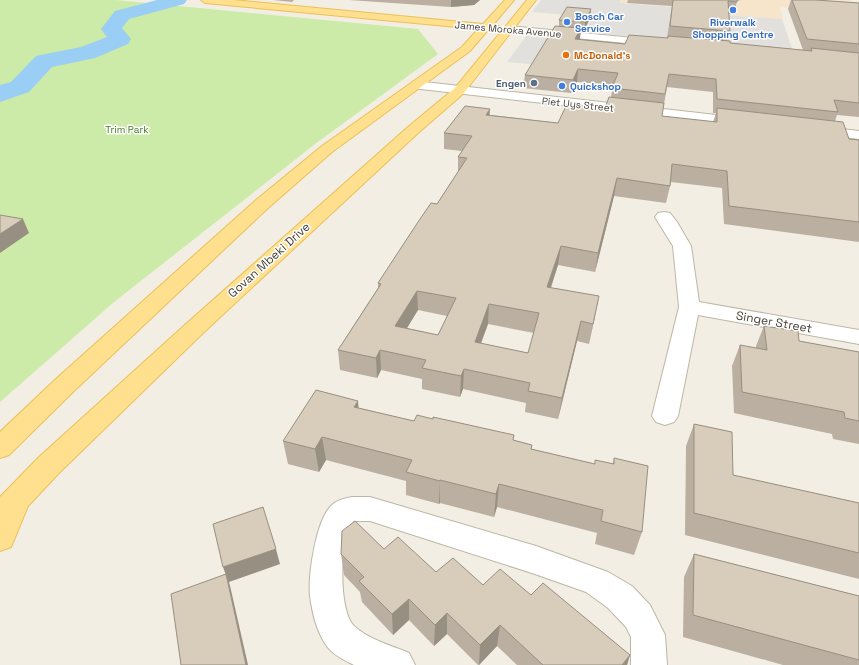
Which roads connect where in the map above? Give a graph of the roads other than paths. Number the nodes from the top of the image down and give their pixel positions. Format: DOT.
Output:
graph roads {
  1 [pos="209,0"];
  2 [pos="532,0"];
  3 [pos="508,3"];
  4 [pos="471,15"];
  5 [pos="392,18"];
  6 [pos="416,20"];
  7 [pos="485,20"];
  8 [pos="509,29"];
  9 [pos="454,35"];
  10 [pos="669,44"];
  11 [pos="416,85"];
  12 [pos="459,91"];
  13 [pos="758,124"];
  14 [pos="805,129"];
  15 [pos="859,135"];
  16 [pos="664,217"];
  17 [pos="689,307"];
  18 [pos="859,337"];
  19 [pos="665,416"];
  20 [pos="0,448"];
  21 [pos="8,507"];
  22 [pos="0,538"];
  23 [pos="397,665"];
  24 [pos="649,665"];
  1 -- 5 [label="main road, James Moroka Avenue"];
  2 -- 8 [label="main road, Govan Mbeki Drive"];
  3 -- 7 [label="main road"];
  3 -- 7 [label="main road"];
  4 -- 5 [label="main road"];
  5 -- 6 [label="main road, James Moroka Avenue"];
  6 -- 7 [label="main road, James Moroka Avenue"];
  6 -- 9 [label="main road"];
  7 -- 8 [label="main road, James Moroka Avenue"];
  7 -- 11 [label="main road"];
  8 -- 10 [label="street, James Moroka Avenue"];
  8 -- 12 [label="main road, Govan Mbeki Drive"];
  11 -- 12 [label="street, Piet Uys Street"];
  11 -- 20 [label="main road"];
  12 -- 13 [label="street, Piet Uys Street"];
  12 -- 21 [label="main road, Govan Mbeki Drive"];
  14 -- 15 [label="street"];
  16 -- 17 [label="street"];
  17 -- 18 [label="street, Singer Street"];
  17 -- 19 [label="street"];
  21 -- 22 [label="main road"];
  23 -- 24 [label="street"];
}
